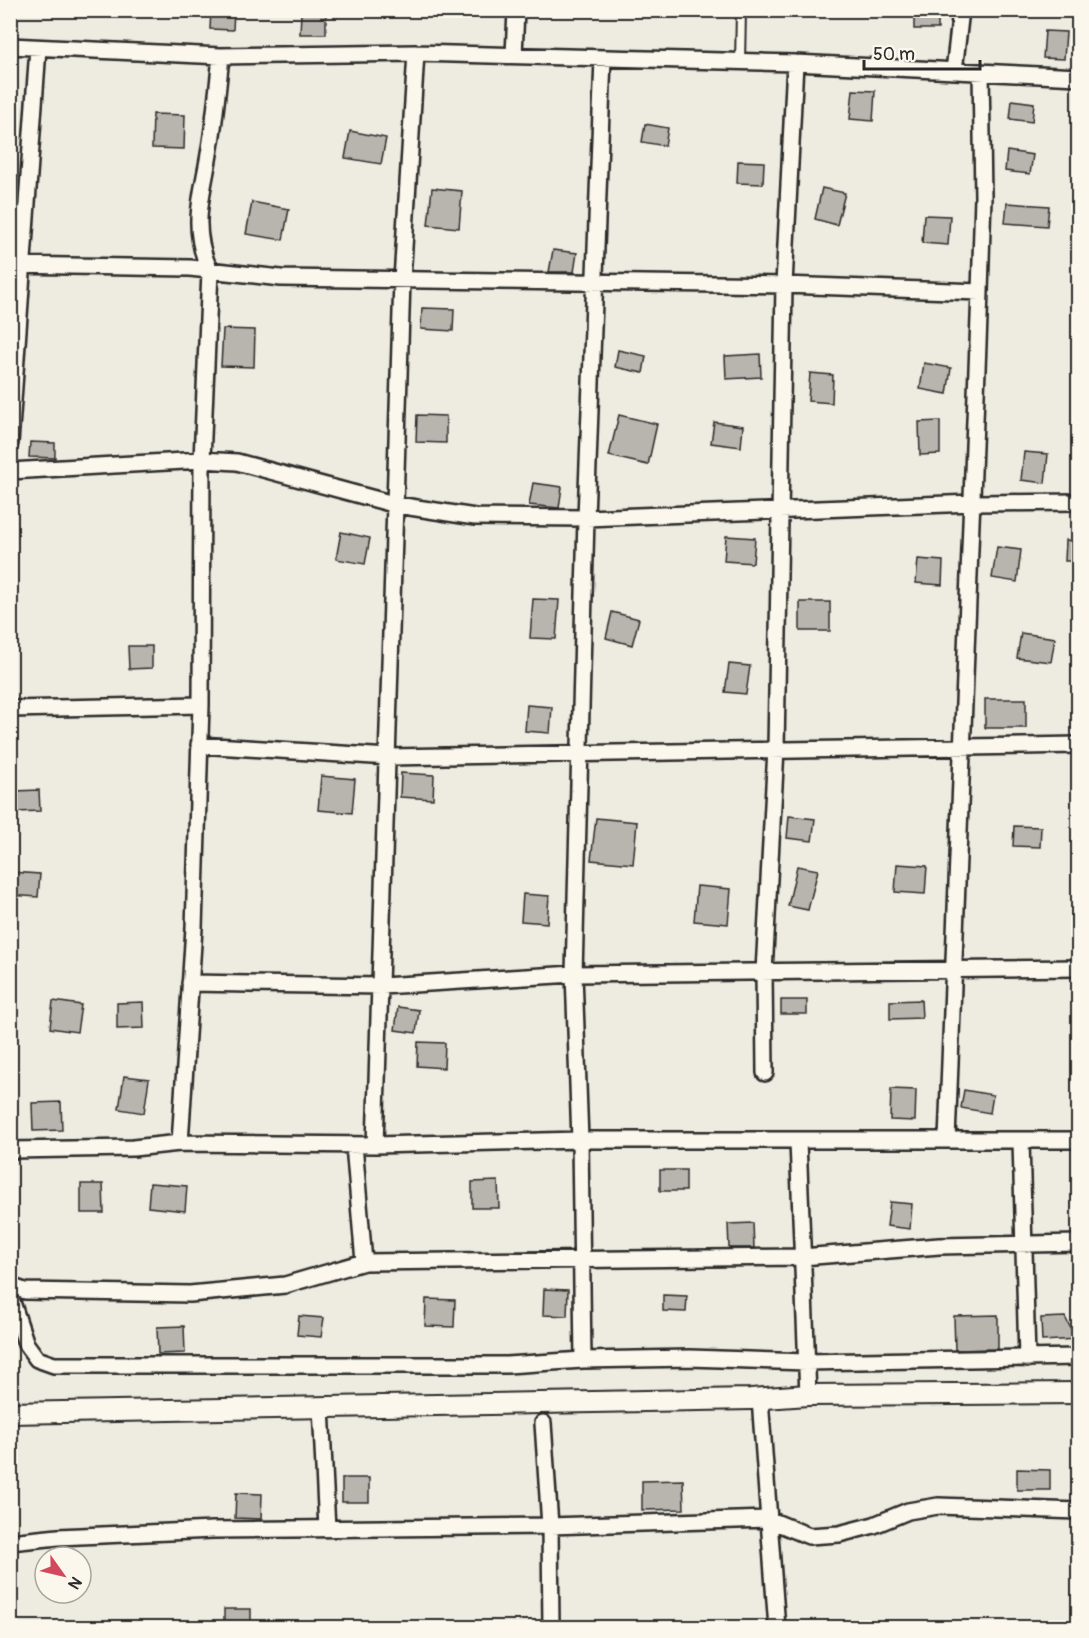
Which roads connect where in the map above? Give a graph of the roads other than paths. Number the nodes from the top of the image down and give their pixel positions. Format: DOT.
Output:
graph roads {
  1 [pos="516,10"];
  2 [pos="741,10"];
  3 [pos="961,10"];
  4 [pos="10,46"];
  5 [pos="39,48"];
  6 [pos="416,53"];
  7 [pos="514,55"];
  8 [pos="221,56"];
  9 [pos="603,58"];
  10 [pos="740,63"];
  11 [pos="795,63"];
  12 [pos="954,71"];
  13 [pos="981,72"];
  14 [pos="1078,77"];
  15 [pos="16,265"];
  16 [pos="210,271"];
  17 [pos="402,280"];
  18 [pos="595,282"];
  19 [pos="784,285"];
  20 [pos="980,291"];
  21 [pos="10,443"];
  22 [pos="202,460"];
  23 [pos="10,471"];
  24 [pos="1078,502"];
  25 [pos="973,503"];
  26 [pos="397,505"];
  27 [pos="781,510"];
  28 [pos="586,518"];
  29 [pos="201,705"];
  30 [pos="10,709"];
  31 [pos="199,745"];
  32 [pos="963,745"];
  33 [pos="1078,745"];
  34 [pos="776,749"];
  35 [pos="579,753"];
  36 [pos="389,757"];
  37 [pos="1078,968"];
  38 [pos="954,970"];
  39 [pos="764,972"];
  40 [pos="574,974"];
  41 [pos="190,983"];
  42 [pos="381,986"];
  43 [pos="765,1073"];
  44 [pos="580,1140"];
  45 [pos="947,1140"];
  46 [pos="1078,1140"];
  47 [pos="798,1141"];
  48 [pos="1021,1141"];
  49 [pos="180,1143"];
  50 [pos="354,1145"];
  51 [pos="375,1145"];
  52 [pos="10,1150"];
  53 [pos="1024,1242"];
  54 [pos="1078,1243"];
  55 [pos="802,1257"];
  56 [pos="581,1260"];
  57 [pos="364,1262"];
  58 [pos="10,1286"];
  59 [pos="10,1296"];
  60 [pos="1078,1357"];
  61 [pos="1027,1359"];
  62 [pos="583,1360"];
  63 [pos="806,1362"];
  64 [pos="1078,1393"];
  65 [pos="808,1395"];
  66 [pos="760,1399"];
  67 [pos="321,1407"];
  68 [pos="10,1413"];
  69 [pos="543,1423"];
  70 [pos="1078,1511"];
  71 [pos="768,1519"];
  72 [pos="550,1526"];
  73 [pos="327,1529"];
  74 [pos="10,1542"];
  75 [pos="551,1628"];
  76 [pos="777,1628"];
  1 -- 7 [label="street"];
  2 -- 10 [label="lane"];
  3 -- 12 [label="street"];
  4 -- 5 [label="street"];
  5 -- 8 [label="street"];
  5 -- 15 [label="street"];
  6 -- 7 [label="street"];
  6 -- 8 [label="street"];
  6 -- 17 [label="street"];
  7 -- 9 [label="street"];
  8 -- 16 [label="street"];
  9 -- 10 [label="street"];
  9 -- 18 [label="street"];
  10 -- 11 [label="street"];
  11 -- 12 [label="street"];
  11 -- 19 [label="street"];
  12 -- 13 [label="street"];
  13 -- 14 [label="street"];
  13 -- 20 [label="street"];
  15 -- 16 [label="street"];
  15 -- 21 [label="street"];
  16 -- 17 [label="street"];
  16 -- 22 [label="street"];
  17 -- 18 [label="street"];
  17 -- 26 [label="street"];
  18 -- 19 [label="street"];
  18 -- 28 [label="street"];
  19 -- 20 [label="street"];
  19 -- 27 [label="street"];
  20 -- 25 [label="street"];
  22 -- 23 [label="street"];
  22 -- 26 [label="street"];
  22 -- 29 [label="street"];
  24 -- 25 [label="street"];
  25 -- 27 [label="street"];
  25 -- 32 [label="street"];
  26 -- 28 [label="street"];
  26 -- 36 [label="street"];
  27 -- 28 [label="street"];
  27 -- 34 [label="street"];
  28 -- 35 [label="street"];
  29 -- 30 [label="street"];
  29 -- 31 [label="street"];
  31 -- 36 [label="street"];
  31 -- 41 [label="street"];
  32 -- 33 [label="street"];
  32 -- 34 [label="street"];
  32 -- 38 [label="street"];
  34 -- 35 [label="street"];
  34 -- 39 [label="street"];
  35 -- 36 [label="street"];
  35 -- 40 [label="street"];
  36 -- 42 [label="street"];
  37 -- 38 [label="street"];
  38 -- 39 [label="street"];
  38 -- 45 [label="street"];
  39 -- 40 [label="street"];
  39 -- 43 [label="street"];
  40 -- 42 [label="street"];
  40 -- 44 [label="street"];
  41 -- 42 [label="street"];
  41 -- 49 [label="street"];
  42 -- 51 [label="street"];
  44 -- 47 [label="street"];
  44 -- 51 [label="street"];
  44 -- 56 [label="street"];
  45 -- 47 [label="street"];
  45 -- 48 [label="street"];
  46 -- 48 [label="street"];
  47 -- 55 [label="street"];
  48 -- 53 [label="street"];
  49 -- 50 [label="street"];
  49 -- 52 [label="street"];
  50 -- 51 [label="street"];
  50 -- 57 [label="street"];
  53 -- 54 [label="street"];
  53 -- 55 [label="street"];
  53 -- 61 [label="street"];
  55 -- 56 [label="street"];
  55 -- 63 [label="street"];
  56 -- 57 [label="street"];
  56 -- 62 [label="street"];
  57 -- 58 [label="street"];
  59 -- 62 [label="street"];
  60 -- 61 [label="street"];
  61 -- 63 [label="street"];
  62 -- 63 [label="street"];
  63 -- 65 [label="street"];
  64 -- 65 [label="street"];
  65 -- 66 [label="street"];
  66 -- 67 [label="street"];
  66 -- 71 [label="street"];
  67 -- 68 [label="street"];
  67 -- 73 [label="street"];
  69 -- 72 [label="street"];
  70 -- 71 [label="street"];
  71 -- 72 [label="street"];
  71 -- 76 [label="street"];
  72 -- 73 [label="street"];
  72 -- 75 [label="street"];
  73 -- 74 [label="street"];
}
